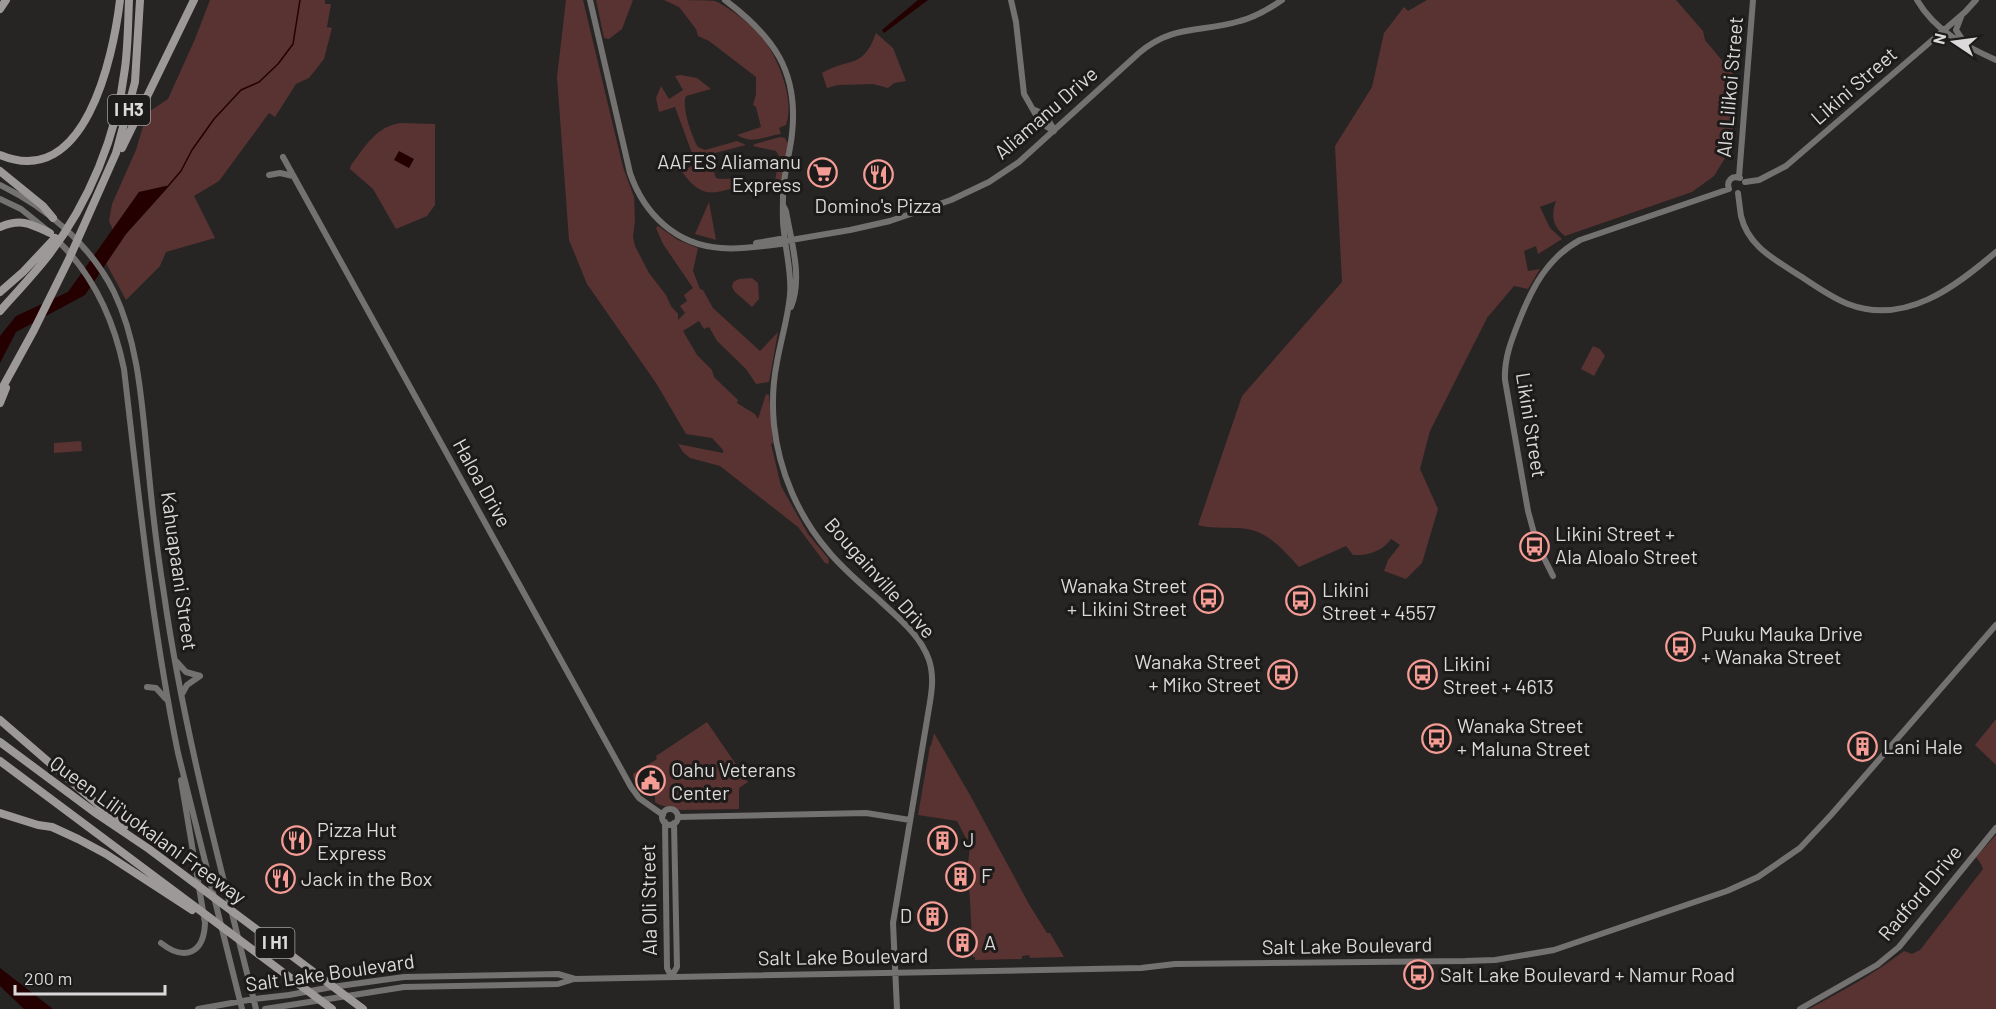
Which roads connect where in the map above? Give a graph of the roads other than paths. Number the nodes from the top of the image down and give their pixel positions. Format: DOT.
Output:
graph roads {
  1 [pos="6,0"];
  2 [pos="120,0"];
  3 [pos="129,0"];
  4 [pos="140,0"];
  5 [pos="194,0"];
  6 [pos="590,0"];
  7 [pos="725,0"];
  8 [pos="1011,0"];
  9 [pos="1282,0"];
  10 [pos="1753,0"];
  11 [pos="1917,0"];
  12 [pos="1976,0"];
  13 [pos="0,9"];
  14 [pos="1965,12"];
  15 [pos="1943,30"];
  16 [pos="1968,47"];
  17 [pos="1996,60"];
  18 [pos="1054,131"];
  19 [pos="108,142"];
  20 [pos="0,155"];
  21 [pos="283,157"];
  22 [pos="0,171"];
  23 [pos="269,175"];
  24 [pos="293,176"];
  25 [pos="1739,177"];
  26 [pos="1744,182"];
  27 [pos="0,185"];
  28 [pos="1729,189"];
  29 [pos="1738,194"];
  30 [pos="0,199"];
  31 [pos="90,215"];
  32 [pos="53,218"];
  33 [pos="0,227"];
  34 [pos="50,233"];
  35 [pos="788,240"];
  36 [pos="1996,252"];
  37 [pos="0,292"];
  38 [pos="0,311"];
  39 [pos="20,357"];
  40 [pos="0,392"];
  41 [pos="0,403"];
  42 [pos="1553,576"];
  43 [pos="1996,625"];
  44 [pos="175,659"];
  45 [pos="147,687"];
  46 [pos="182,696"];
  47 [pos="168,702"];
  48 [pos="0,720"];
  49 [pos="0,742"];
  50 [pos="178,753"];
  51 [pos="0,761"];
  52 [pos="0,813"];
  53 [pos="664,818"];
  54 [pos="676,820"];
  55 [pos="910,820"];
  56 [pos="1996,828"];
  57 [pos="149,849"];
  58 [pos="161,943"];
  59 [pos="254,950"];
  60 [pos="896,972"];
  61 [pos="671,976"];
  62 [pos="575,979"];
  63 [pos="254,999"];
  64 [pos="240,1001"];
  65 [pos="198,1009"];
  66 [pos="242,1009"];
  67 [pos="256,1009"];
  68 [pos="265,1009"];
  69 [pos="332,1009"];
  70 [pos="363,1009"];
  71 [pos="897,1009"];
  72 [pos="1800,1009"];
  1 -- 13 [label="highway"];
  2 -- 20 [label="highway"];
  3 -- 19 [label="highway, I H3"];
  4 -- 31 [label="highway, I H3"];
  5 -- 31 [label="highway"];
  6 -- 35 [label="street, Aliamanu Drive"];
  7 -- 35 [label="street, Bougainville Drive"];
  8 -- 18 [label="street"];
  9 -- 18 [label="street, Aliamanu Drive"];
  10 -- 25 [label="street, Ala Lilikoi Street"];
  11 -- 15 [label="street"];
  12 -- 14 [label="street, Likini Street"];
  14 -- 15 [label="street, Likini Street"];
  14 -- 16 [label="street"];
  15 -- 16 [label="street"];
  15 -- 26 [label="street, Likini Street"];
  16 -- 17 [label="street"];
  18 -- 35 [label="street, Aliamanu Drive"];
  19 -- 37 [label="highway"];
  19 -- 38 [label="highway"];
  21 -- 24 [label="street, Haloa Drive"];
  22 -- 32 [label="highway"];
  23 -- 24 [label="street"];
  24 -- 53 [label="street, Haloa Drive"];
  25 -- 26 [label="street"];
  25 -- 28 [label="street"];
  26 -- 29 [label="street"];
  27 -- 32 [label="street, Kahuapaani Street"];
  28 -- 29 [label="street"];
  28 -- 42 [label="street, Likini Street"];
  29 -- 36 [label="street"];
  30 -- 34 [label="street, Kahuapaani Street"];
  31 -- 39 [label="highway, I H3"];
  32 -- 44 [label="street, Kahuapaani Street"];
  33 -- 34 [label="highway"];
  34 -- 47 [label="street, Kahuapaani Street"];
  35 -- 55 [label="street, Bougainville Drive"];
  39 -- 40 [label="highway"];
  39 -- 41 [label="highway"];
  43 -- 60 [label="street, Salt Lake Boulevard"];
  44 -- 46 [label="street, Kahuapaani Street"];
  44 -- 46 [label="street"];
  45 -- 47 [label="street"];
  46 -- 63 [label="street, Kahuapaani Street"];
  47 -- 50 [label="street, Kahuapaani Street"];
  48 -- 57 [label="highway"];
  49 -- 57 [label="highway, Queen Liliʻuokalani Freeway / I H1"];
  50 -- 58 [label="street"];
  50 -- 64 [label="street, Kahuapaani Street"];
  51 -- 59 [label="highway, Queen Liliʻuokalani Freeway / I H1"];
  52 -- 59 [label="highway"];
  53 -- 54 [label="street"];
  53 -- 54 [label="street"];
  53 -- 61 [label="street, Ala Oli Street"];
  54 -- 55 [label="street"];
  54 -- 61 [label="street, Ala Oli Street"];
  55 -- 60 [label="street, Bougainville Drive"];
  56 -- 72 [label="street, Radford Drive"];
  57 -- 70 [label="highway, Queen Liliʻuokalani Freeway / I H1"];
  59 -- 69 [label="highway, Queen Liliʻuokalani Freeway / I H1"];
  60 -- 61 [label="street, Salt Lake Boulevard"];
  60 -- 71 [label="street, Bougainville Drive"];
  61 -- 62 [label="street, Salt Lake Boulevard"];
  62 -- 63 [label="street, Salt Lake Boulevard"];
  62 -- 68 [label="street, Salt Lake Boulevard"];
  63 -- 64 [label="street, Salt Lake Boulevard"];
  63 -- 67 [label="street, Kahuapaani Street"];
  64 -- 65 [label="street, Salt Lake Boulevard"];
  64 -- 66 [label="street, Kahuapaani Street"];
}
